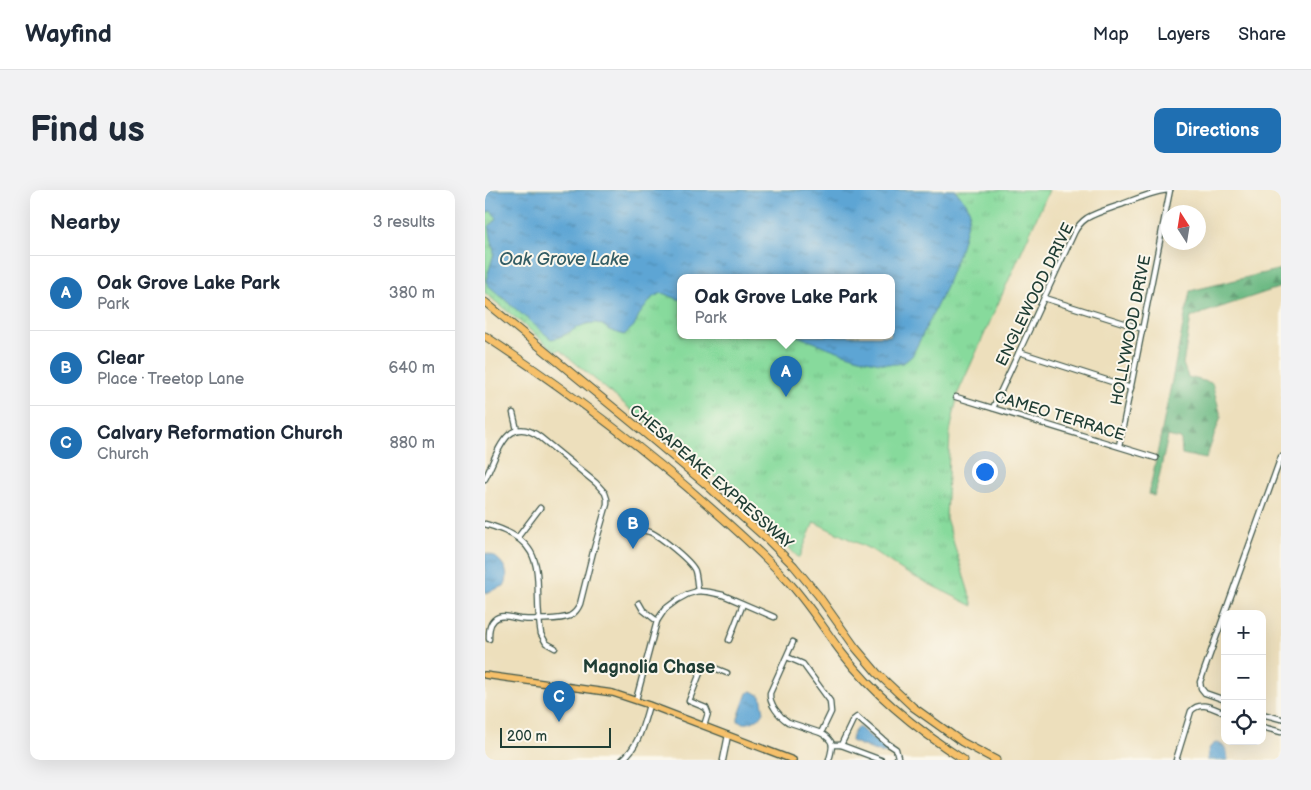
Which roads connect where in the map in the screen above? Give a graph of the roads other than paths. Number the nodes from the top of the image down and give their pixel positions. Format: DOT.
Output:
graph roads {
  1 [pos="1170,190"];
  2 [pos="1043,298"];
  3 [pos="485,302"];
  4 [pos="1143,329"];
  5 [pos="485,336"];
  6 [pos="1019,352"];
  7 [pos="1131,388"];
  8 [pos="956,397"];
  9 [pos="993,408"];
  10 [pos="513,412"];
  11 [pos="517,430"];
  12 [pos="1119,446"];
  13 [pos="1281,457"];
  14 [pos="1156,458"];
  15 [pos="1279,466"];
  16 [pos="485,479"];
  17 [pos="540,508"];
  18 [pos="485,524"];
  19 [pos="639,530"];
  20 [pos="518,537"];
  21 [pos="697,591"];
  22 [pos="639,603"];
  23 [pos="743,604"];
  24 [pos="774,617"];
  25 [pos="540,619"];
  26 [pos="657,621"];
  27 [pos="489,638"];
  28 [pos="729,640"];
  29 [pos="793,642"];
  30 [pos="555,648"];
  31 [pos="787,657"];
  32 [pos="727,673"];
  33 [pos="485,675"];
  34 [pos="1221,699"];
  35 [pos="636,700"];
  36 [pos="649,705"];
  37 [pos="1221,712"];
  38 [pos="1266,715"];
  39 [pos="1281,719"];
  40 [pos="704,726"];
  41 [pos="1266,728"];
  42 [pos="1281,732"];
  43 [pos="821,733"];
  44 [pos="728,735"];
  45 [pos="832,745"];
  46 [pos="841,745"];
  47 [pos="622,760"];
  48 [pos="723,760"];
  49 [pos="793,760"];
  50 [pos="829,760"];
  51 [pos="881,760"];
  52 [pos="896,760"];
  53 [pos="964,760"];
  54 [pos="997,760"];
  55 [pos="1176,760"];
  1 -- 2 [label="street, ENGLEWOOD DRIVE"];
  1 -- 4 [label="street, HOLLYWOOD DRIVE"];
  2 -- 4 [label="street"];
  2 -- 6 [label="street, ENGLEWOOD DRIVE"];
  3 -- 54 [label="highway, CHESAPEAKE EXPRESSWAY"];
  4 -- 7 [label="street, HOLLYWOOD DRIVE"];
  5 -- 53 [label="highway, CHESAPEAKE EXPRESSWAY"];
  6 -- 7 [label="street"];
  6 -- 9 [label="street, ENGLEWOOD DRIVE"];
  7 -- 12 [label="street, HOLLYWOOD DRIVE"];
  8 -- 9 [label="street, CAMEO TERRACE"];
  9 -- 12 [label="street, CAMEO TERRACE"];
  10 -- 11 [label="street"];
  11 -- 16 [label="street"];
  11 -- 25 [label="street"];
  12 -- 14 [label="street, CAMEO TERRACE"];
  13 -- 15 [label="street"];
  15 -- 34 [label="street"];
  17 -- 20 [label="street"];
  18 -- 20 [label="street"];
  19 -- 21 [label="street"];
  20 -- 25 [label="street"];
  21 -- 23 [label="street"];
  21 -- 26 [label="street"];
  22 -- 26 [label="street"];
  23 -- 24 [label="street"];
  23 -- 28 [label="street"];
  25 -- 27 [label="street"];
  25 -- 30 [label="street"];
  26 -- 35 [label="street"];
  29 -- 31 [label="street"];
  31 -- 43 [label="street"];
  31 -- 43 [label="street"];
  32 -- 40 [label="street"];
  33 -- 35 [label="main road"];
  35 -- 36 [label="main road"];
  36 -- 40 [label="main road"];
  36 -- 47 [label="street"];
  37 -- 55 [label="street"];
  38 -- 39 [label="street"];
  40 -- 44 [label="main road"];
  41 -- 42 [label="street"];
  43 -- 45 [label="street"];
  44 -- 48 [label="street"];
  44 -- 49 [label="main road"];
  45 -- 46 [label="street"];
  45 -- 50 [label="street"];
  46 -- 51 [label="street"];
  46 -- 52 [label="street"];
}
